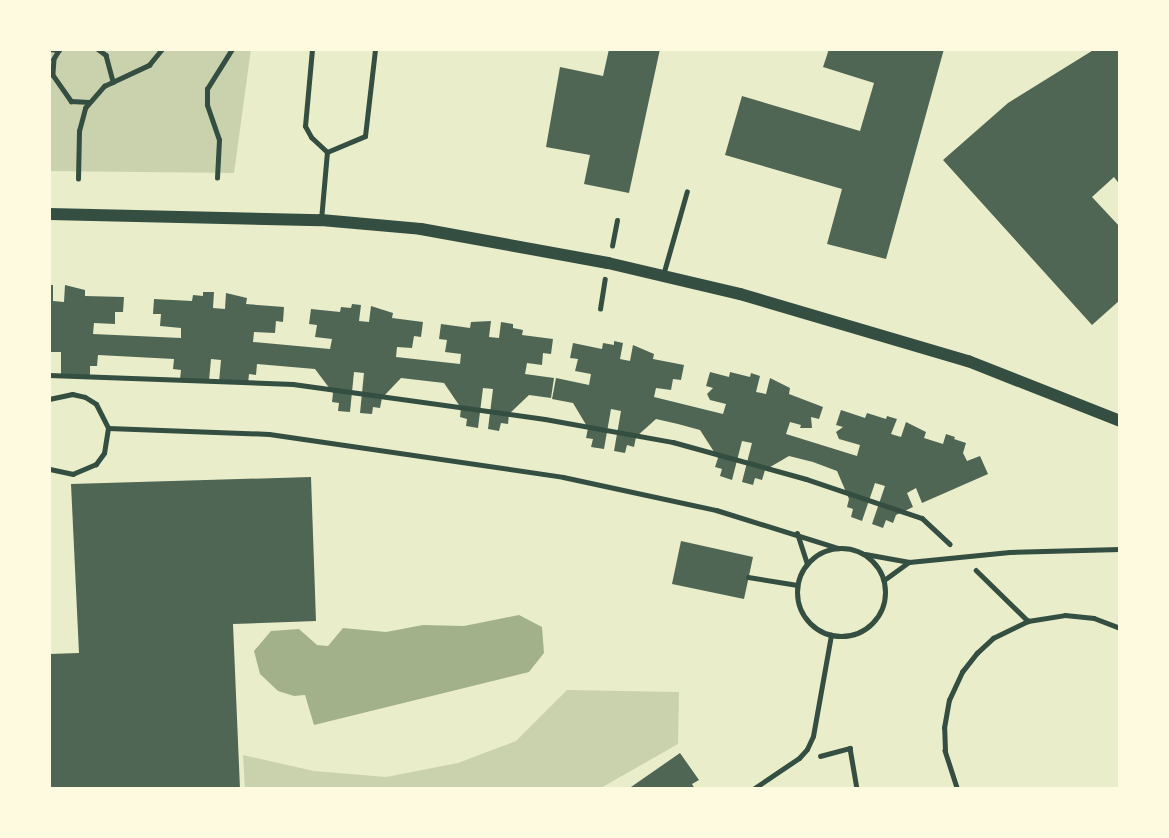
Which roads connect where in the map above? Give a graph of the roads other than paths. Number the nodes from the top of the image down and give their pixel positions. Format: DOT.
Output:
graph roads {
  1 [pos="312,49"];
  2 [pos="375,49"];
  3 [pos="327,152"];
  4 [pos="687,191"];
  5 [pos="49,214"];
  6 [pos="321,220"];
  7 [pos="663,275"];
  8 [pos="49,399"];
  9 [pos="1120,421"];
  10 [pos="108,428"];
  11 [pos="49,470"];
  12 [pos="797,533"];
  13 [pos="838,548"];
  14 [pos="1120,549"];
  15 [pos="864,554"];
  16 [pos="909,562"];
  17 [pos="807,563"];
  18 [pos="748,577"];
  19 [pos="884,580"];
  20 [pos="797,585"];
  21 [pos="831,635"];
  22 [pos="753,789"];
  1 -- 3 [label="lane"];
  2 -- 3 [label="lane"];
  3 -- 6 [label="lane"];
  4 -- 7 [label="lane"];
  5 -- 6 [label="street"];
  6 -- 7 [label="street"];
  7 -- 9 [label="street"];
  8 -- 10 [label="lane"];
  10 -- 11 [label="lane"];
  10 -- 12 [label="lane"];
  12 -- 13 [label="lane"];
  12 -- 17 [label="lane"];
  13 -- 15 [label="lane"];
  13 -- 17 [label="lane"];
  14 -- 16 [label="lane"];
  15 -- 16 [label="lane"];
  15 -- 19 [label="lane"];
  16 -- 19 [label="lane"];
  17 -- 20 [label="lane"];
  18 -- 20 [label="lane"];
  19 -- 21 [label="lane"];
  20 -- 21 [label="lane"];
  21 -- 22 [label="lane"];
}
